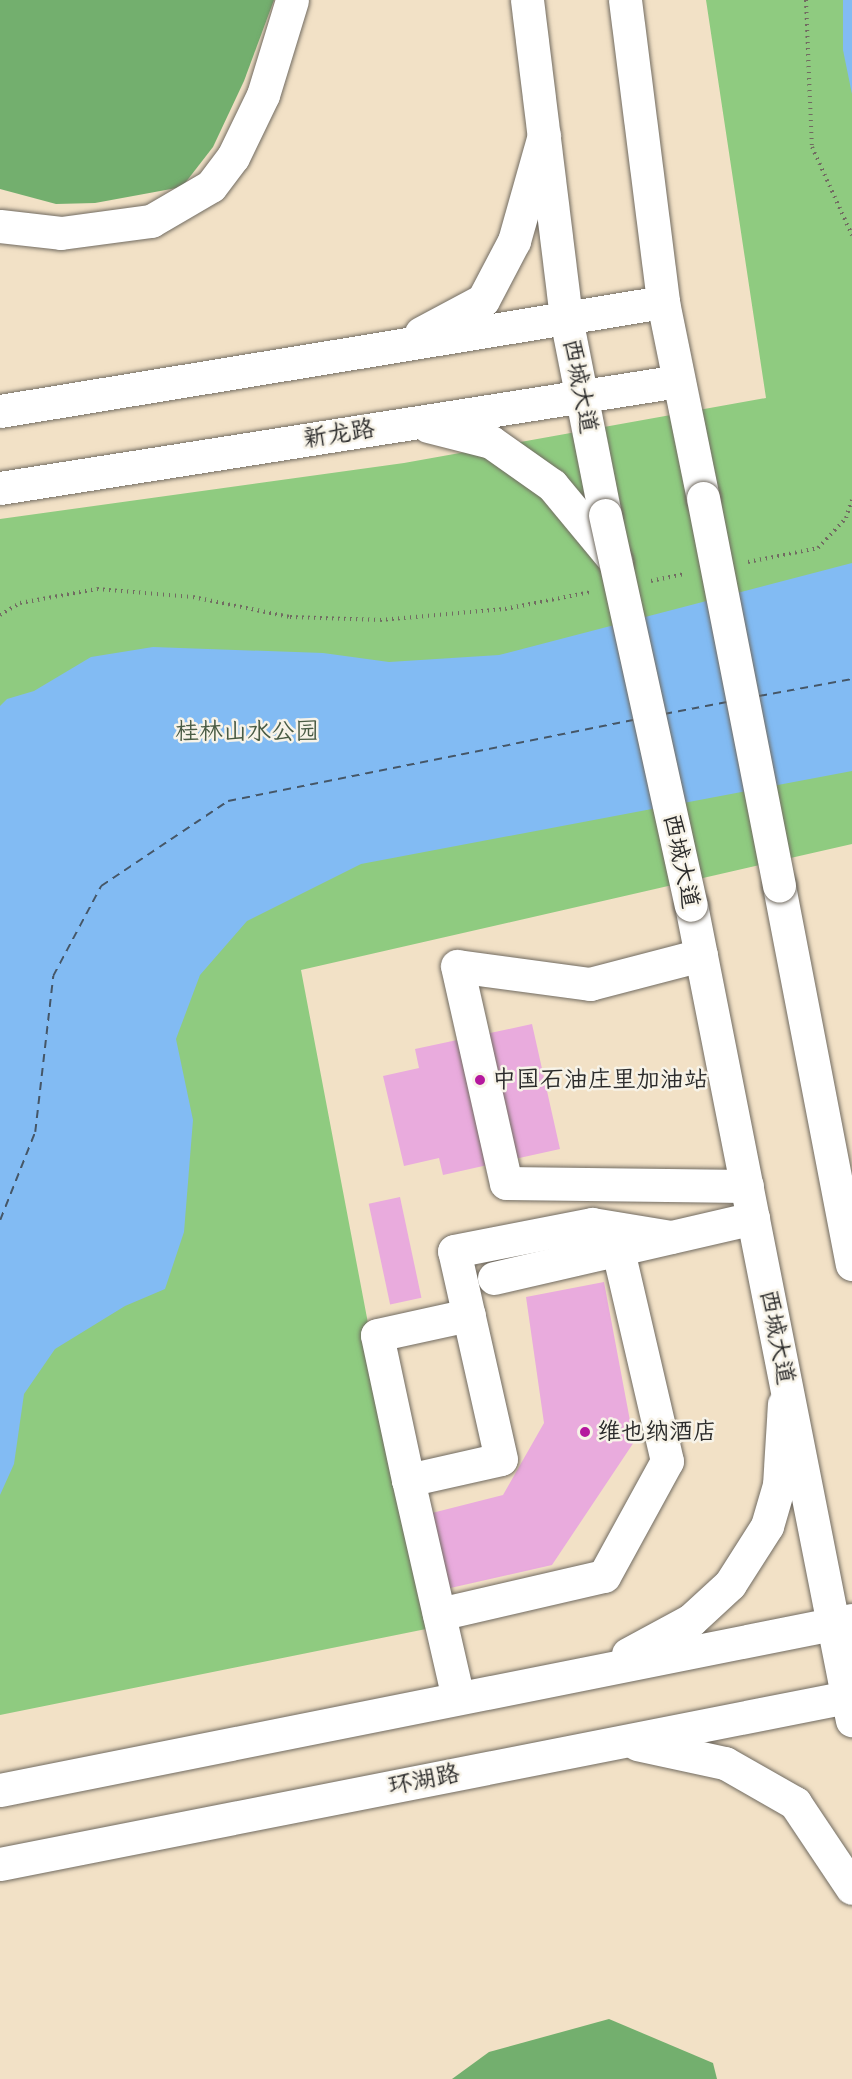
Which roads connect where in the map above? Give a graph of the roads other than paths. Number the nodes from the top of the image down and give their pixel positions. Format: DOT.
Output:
graph roads {
  1 [pos="292,0"];
  2 [pos="527,0"];
  3 [pos="625,0"];
  4 [pos="544,135"];
  5 [pos="0,226"];
  6 [pos="663,302"];
  7 [pos="566,318"];
  8 [pos="400,345"];
  9 [pos="679,381"];
  10 [pos="582,396"];
  11 [pos="0,411"];
  12 [pos="414,423"];
  13 [pos="0,488"];
  14 [pos="616,562"];
  15 [pos="701,955"];
  16 [pos="747,1186"];
  17 [pos="753,1218"];
  18 [pos="671,1237"];
  19 [pos="618,1250"];
  20 [pos="852,1264"];
  21 [pos="494,1278"];
  22 [pos="469,1315"];
  23 [pos="785,1378"];
  24 [pos="408,1480"];
  25 [pos="439,1614"];
  26 [pos="843,1621"];
  27 [pos="601,1669"];
  28 [pos="458,1698"];
  29 [pos="851,1704"];
  30 [pos="623,1741"];
  31 [pos="0,1790"];
  32 [pos="0,1864"];
  33 [pos="852,1888"];
  1 -- 5 [label="main road"];
  2 -- 4 [label="main road, 西城大道"];
  3 -- 6 [label="main road"];
  4 -- 7 [label="main road, 西城大道"];
  4 -- 8 [label="main road"];
  6 -- 7 [label="main road"];
  6 -- 9 [label="main road"];
  7 -- 8 [label="main road"];
  7 -- 10 [label="main road, 西城大道"];
  8 -- 11 [label="main road"];
  9 -- 10 [label="main road, 新龙路"];
  9 -- 20 [label="main road, bridge"];
  10 -- 12 [label="main road, 新龙路"];
  10 -- 14 [label="main road, 西城大道, bridge"];
  12 -- 13 [label="main road, 新龙路"];
  12 -- 14 [label="main road"];
  14 -- 15 [label="main road, 西城大道, bridge"];
  15 -- 16 [label="main road, 西城大道"];
  15 -- 16 [label="main road"];
  16 -- 17 [label="main road, 西城大道"];
  17 -- 18 [label="main road"];
  17 -- 23 [label="main road, 西城大道"];
  18 -- 19 [label="main road"];
  18 -- 22 [label="main road"];
  19 -- 21 [label="main road"];
  19 -- 25 [label="main road"];
  22 -- 24 [label="main road"];
  22 -- 24 [label="main road"];
  23 -- 26 [label="main road, 西城大道"];
  23 -- 27 [label="main road"];
  24 -- 25 [label="main road"];
  25 -- 28 [label="main road"];
  26 -- 27 [label="main road"];
  26 -- 29 [label="main road, 西城大道"];
  27 -- 28 [label="main road"];
  28 -- 31 [label="main road"];
  29 -- 30 [label="main road, 环湖路"];
  30 -- 32 [label="main road, 环湖路"];
  30 -- 33 [label="main road"];
}
